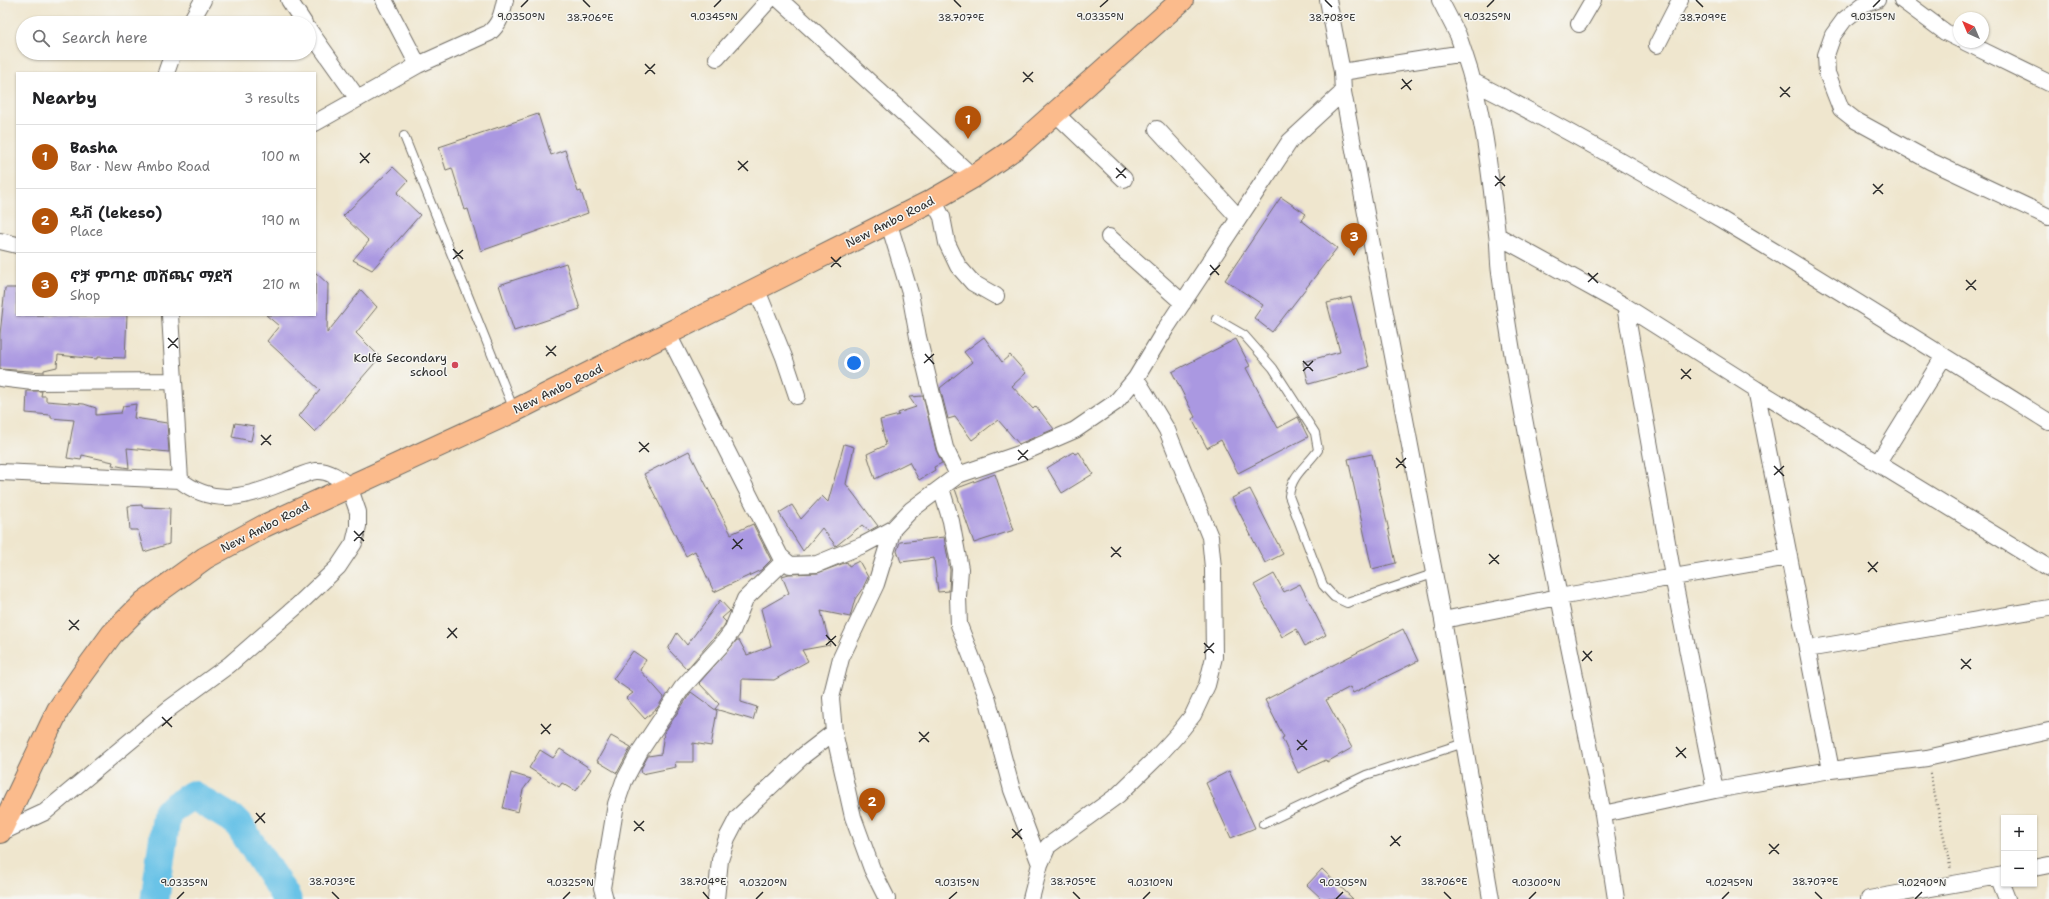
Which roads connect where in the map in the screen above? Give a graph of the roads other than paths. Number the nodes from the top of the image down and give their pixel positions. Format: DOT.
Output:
graph roads {
  1 [pos="204,0"];
  2 [pos="384,0"];
  3 [pos="505,0"];
  4 [pos="769,0"];
  5 [pos="780,0"];
  6 [pos="1182,0"];
  7 [pos="1328,0"];
  8 [pos="1440,0"];
  9 [pos="1593,0"];
  10 [pos="1680,0"];
  11 [pos="1877,0"];
  12 [pos="1902,0"];
  13 [pos="293,1"];
  14 [pos="194,16"];
  15 [pos="300,16"];
  16 [pos="1579,24"];
  17 [pos="1953,36"];
  18 [pos="316,40"];
  19 [pos="1657,45"];
  20 [pos="1977,48"];
  21 [pos="1464,53"];
  22 [pos="717,58"];
  23 [pos="171,60"];
  24 [pos="418,65"];
  25 [pos="166,72"];
  26 [pos="1342,72"];
  27 [pos="1474,82"];
  28 [pos="2049,83"];
  29 [pos="1343,92"];
  30 [pos="358,99"];
  31 [pos="1056,114"];
  32 [pos="316,122"];
  33 [pos="1157,129"];
  34 [pos="404,136"];
  35 [pos="973,178"];
  36 [pos="1124,179"];
  37 [pos="933,200"];
  38 [pos="1238,217"];
  39 [pos="2049,217"];
  40 [pos="889,224"];
  41 [pos="1498,236"];
  42 [pos="1109,237"];
  43 [pos="0,241"];
  44 [pos="16,245"];
  45 [pos="756,290"];
  46 [pos="996,296"];
  47 [pos="1183,303"];
  48 [pos="1625,306"];
  49 [pos="170,316"];
  50 [pos="1216,319"];
  51 [pos="668,334"];
  52 [pos="1944,356"];
  53 [pos="0,378"];
  54 [pos="1136,378"];
  55 [pos="174,381"];
  56 [pos="1756,389"];
  57 [pos="797,396"];
  58 [pos="514,411"];
  59 [pos="2049,422"];
  60 [pos="1878,463"];
  61 [pos="0,472"];
  62 [pos="958,475"];
  63 [pos="180,480"];
  64 [pos="350,486"];
  65 [pos="941,488"];
  66 [pos="893,529"];
  67 [pos="1789,557"];
  68 [pos="784,561"];
  69 [pos="2049,568"];
  70 [pos="1433,574"];
  71 [pos="1673,576"];
  72 [pos="1559,598"];
  73 [pos="2049,608"];
  74 [pos="1443,620"];
  75 [pos="1807,649"];
  76 [pos="2049,730"];
  77 [pos="834,732"];
  78 [pos="1464,743"];
  79 [pos="1831,770"];
  80 [pos="1716,790"];
  81 [pos="1603,814"];
  82 [pos="1263,824"];
  83 [pos="0,833"];
  84 [pos="1040,864"];
  85 [pos="2049,865"];
  86 [pos="2037,867"];
  87 [pos="2001,875"];
  88 [pos="2004,887"];
  89 [pos="605,899"];
  90 [pos="716,899"];
  91 [pos="887,899"];
  92 [pos="1031,899"];
  93 [pos="1490,899"];
  94 [pos="1616,899"];
  95 [pos="1868,899"];
  96 [pos="2007,899"];
  1 -- 14 [label="street"];
  2 -- 24 [label="street"];
  3 -- 24 [label="street"];
  4 -- 22 [label="street"];
  5 -- 35 [label="street"];
  6 -- 31 [label="main road, New Ambo Road"];
  7 -- 26 [label="street"];
  8 -- 21 [label="street"];
  9 -- 16 [label="street"];
  10 -- 19 [label="street"];
  11 -- 39 [label="street"];
  12 -- 17 [label="street"];
  13 -- 15 [label="street"];
  18 -- 30 [label="street"];
  20 -- 28 [label="street"];
  21 -- 26 [label="street"];
  21 -- 27 [label="street"];
  23 -- 25 [label="street"];
  24 -- 30 [label="street"];
  26 -- 29 [label="street"];
  27 -- 41 [label="street"];
  27 -- 52 [label="street"];
  29 -- 38 [label="street"];
  29 -- 70 [label="street"];
  30 -- 32 [label="street"];
  31 -- 35 [label="main road, New Ambo Road"];
  31 -- 36 [label="street"];
  33 -- 38 [label="street"];
  34 -- 58 [label="lane"];
  35 -- 37 [label="main road, New Ambo Road"];
  37 -- 40 [label="main road, New Ambo Road"];
  37 -- 46 [label="street"];
  38 -- 47 [label="street"];
  40 -- 45 [label="main road, New Ambo Road"];
  40 -- 62 [label="street"];
  41 -- 48 [label="street"];
  41 -- 72 [label="street"];
  42 -- 47 [label="street"];
  43 -- 44 [label="street"];
  45 -- 51 [label="main road, New Ambo Road"];
  45 -- 57 [label="street"];
  47 -- 54 [label="street"];
  48 -- 56 [label="street"];
  48 -- 71 [label="street"];
  49 -- 55 [label="street"];
  50 -- 70 [label="lane"];
  51 -- 58 [label="main road, New Ambo Road"];
  51 -- 68 [label="street"];
  52 -- 59 [label="street"];
  52 -- 60 [label="street"];
  53 -- 55 [label="street"];
  54 -- 62 [label="street"];
  54 -- 84 [label="street"];
  55 -- 63 [label="street"];
  56 -- 60 [label="street"];
  56 -- 67 [label="street"];
  58 -- 64 [label="main road, New Ambo Road"];
  60 -- 69 [label="street"];
  61 -- 63 [label="street"];
  62 -- 65 [label="street"];
  63 -- 64 [label="street"];
  64 -- 83 [label="main road, New Ambo Road"];
  64 -- 83 [label="street"];
  65 -- 66 [label="street"];
  65 -- 84 [label="street"];
  66 -- 68 [label="street"];
  66 -- 77 [label="street"];
  67 -- 71 [label="street"];
  67 -- 75 [label="street"];
  68 -- 89 [label="street"];
  70 -- 74 [label="street"];
  71 -- 72 [label="street"];
  71 -- 80 [label="street"];
  72 -- 74 [label="street"];
  72 -- 81 [label="street"];
  73 -- 75 [label="street"];
  74 -- 78 [label="street"];
  75 -- 79 [label="street"];
  76 -- 79 [label="street"];
  77 -- 90 [label="street"];
  77 -- 91 [label="street"];
  78 -- 82 [label="lane"];
  78 -- 93 [label="street"];
  79 -- 80 [label="street"];
  80 -- 81 [label="street"];
  81 -- 94 [label="street"];
  84 -- 92 [label="street"];
  85 -- 86 [label="street"];
  87 -- 95 [label="street"];
  88 -- 96 [label="street"];
}
